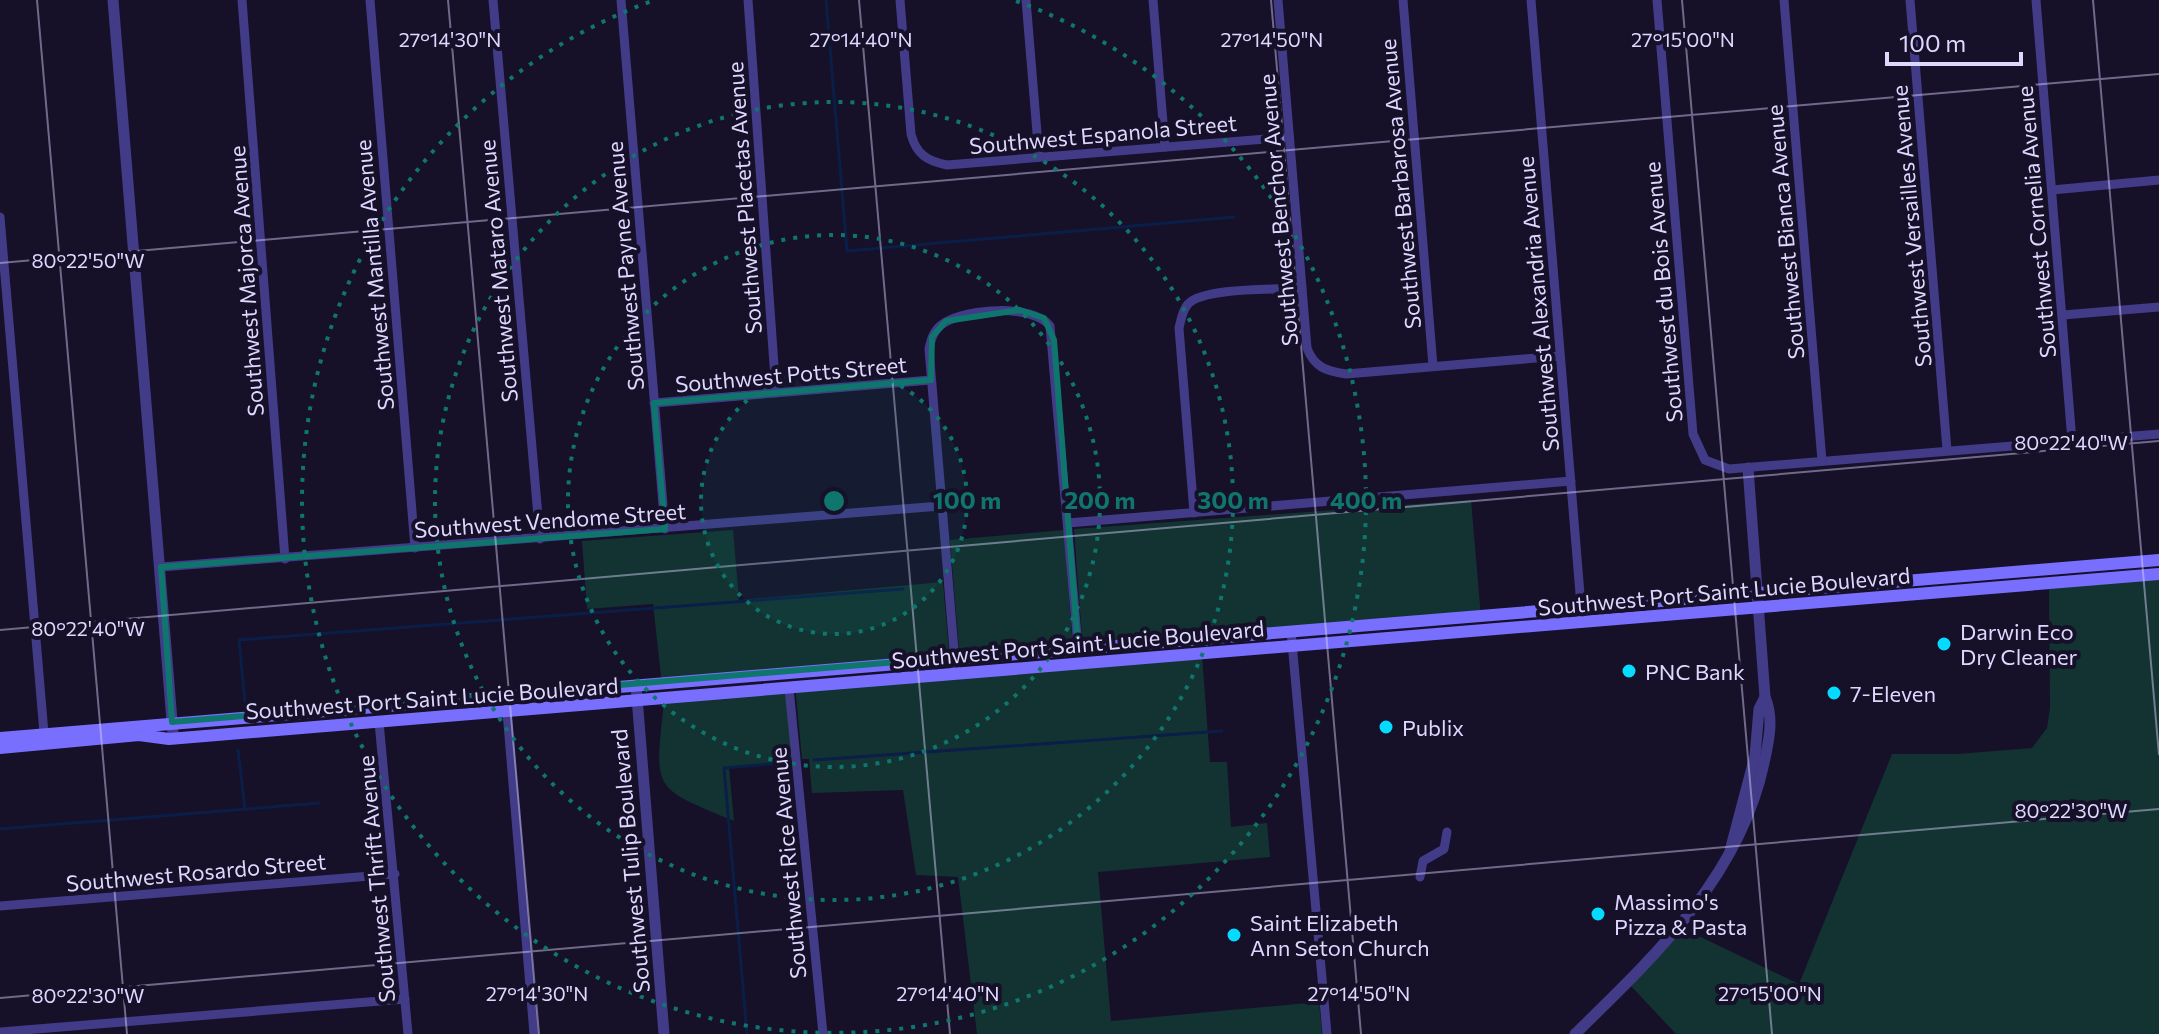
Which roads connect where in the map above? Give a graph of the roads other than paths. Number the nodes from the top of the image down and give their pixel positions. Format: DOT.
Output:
graph roads {
  1 [pos="113,0"];
  2 [pos="242,0"];
  3 [pos="370,0"];
  4 [pos="493,0"];
  5 [pos="621,0"];
  6 [pos="748,0"];
  7 [pos="900,0"];
  8 [pos="1026,0"];
  9 [pos="1153,0"];
  10 [pos="1278,0"];
  11 [pos="1403,0"];
  12 [pos="1531,0"];
  13 [pos="1657,0"];
  14 [pos="1784,0"];
  15 [pos="1910,0"];
  16 [pos="2036,0"];
  17 [pos="1289,137"];
  18 [pos="1165,147"];
  19 [pos="1039,157"];
  20 [pos="2159,180"];
  21 [pos="2052,190"];
  22 [pos="0,217"];
  23 [pos="1302,288"];
  24 [pos="2159,307"];
  25 [pos="2063,315"];
  26 [pos="1560,356"];
  27 [pos="1433,366"];
  28 [pos="931,380"];
  29 [pos="776,393"];
  30 [pos="654,403"];
  31 [pos="2159,434"];
  32 [pos="2072,441"];
  33 [pos="1947,450"];
  34 [pos="1822,461"];
  35 [pos="1748,468"];
  36 [pos="1571,481"];
  37 [pos="941,506"];
  38 [pos="1194,513"];
  39 [pos="1068,523"];
  40 [pos="665,529"];
  41 [pos="540,539"];
  42 [pos="415,548"];
  43 [pos="285,559"];
  44 [pos="2159,560"];
  45 [pos="161,567"];
  46 [pos="2048,569"];
  47 [pos="2159,574"];
  48 [pos="2019,587"];
  49 [pos="1758,591"];
  50 [pos="1581,606"];
  51 [pos="1761,606"];
  52 [pos="1551,626"];
  53 [pos="1291,631"];
  54 [pos="1078,647"];
  55 [pos="1293,647"];
  56 [pos="954,659"];
  57 [pos="956,674"];
  58 [pos="636,685"];
  59 [pos="789,688"];
  60 [pos="637,702"];
  61 [pos="507,712"];
  62 [pos="172,722"];
  63 [pos="379,722"];
  64 [pos="44,733"];
  65 [pos="0,738"];
  66 [pos="173,738"];
  67 [pos="0,748"];
  68 [pos="1447,832"];
  69 [pos="395,874"];
  70 [pos="1420,877"];
  71 [pos="0,906"];
  72 [pos="405,999"];
  73 [pos="0,1032"];
  74 [pos="408,1034"];
  75 [pos="534,1034"];
  76 [pos="664,1034"];
  77 [pos="823,1034"];
  78 [pos="1327,1034"];
  79 [pos="1575,1034"];
  1 -- 45 [label="street"];
  2 -- 43 [label="street, Southwest Majorca Avenue"];
  3 -- 42 [label="street, Southwest Mantilla Avenue"];
  4 -- 41 [label="street, Southwest Mataro Avenue"];
  5 -- 30 [label="street, Southwest Payne Avenue"];
  6 -- 29 [label="street, Southwest Placetas Avenue"];
  7 -- 19 [label="street, Southwest Espanola Street"];
  8 -- 19 [label="street"];
  9 -- 18 [label="street"];
  10 -- 17 [label="street, Southwest Benchor Avenue"];
  11 -- 27 [label="street, Southwest Barbarosa Avenue"];
  12 -- 26 [label="street, Southwest Alexandria Avenue"];
  13 -- 35 [label="street, Southwest du Bois Avenue"];
  14 -- 34 [label="street, Southwest Bianca Avenue"];
  15 -- 33 [label="street, Southwest Versailles Avenue"];
  16 -- 21 [label="street, Southwest Cornelia Avenue"];
  17 -- 18 [label="street, Southwest Espanola Street"];
  17 -- 23 [label="street, Southwest Benchor Avenue"];
  18 -- 19 [label="street, Southwest Espanola Street"];
  20 -- 21 [label="street"];
  21 -- 25 [label="street, Southwest Cornelia Avenue"];
  22 -- 64 [label="street"];
  23 -- 27 [label="street, Southwest Benchor Avenue"];
  23 -- 38 [label="street"];
  24 -- 25 [label="street"];
  25 -- 32 [label="street, Southwest Cornelia Avenue"];
  26 -- 27 [label="street"];
  26 -- 36 [label="street, Southwest Alexandria Avenue"];
  28 -- 29 [label="street, Southwest Potts Street"];
  28 -- 37 [label="street"];
  28 -- 39 [label="street"];
  29 -- 30 [label="street, Southwest Potts Street"];
  30 -- 40 [label="street, Southwest Payne Avenue"];
  31 -- 32 [label="street, Southwest du Bois Avenue"];
  32 -- 33 [label="street, Southwest du Bois Avenue"];
  33 -- 34 [label="street, Southwest du Bois Avenue"];
  34 -- 35 [label="street, Southwest du Bois Avenue"];
  35 -- 49 [label="street"];
  36 -- 38 [label="street"];
  36 -- 50 [label="street, Southwest Alexandria Avenue"];
  37 -- 40 [label="street, Southwest Vendome Street"];
  37 -- 56 [label="street"];
  38 -- 39 [label="street"];
  39 -- 54 [label="street"];
  40 -- 41 [label="street, Southwest Vendome Street"];
  41 -- 42 [label="street, Southwest Vendome Street"];
  42 -- 43 [label="street, Southwest Vendome Street"];
  43 -- 45 [label="street, Southwest Vendome Street"];
  44 -- 46 [label="main road, Southwest Port Saint Lucie Boulevard"];
  45 -- 62 [label="street"];
  46 -- 48 [label="main road"];
  46 -- 49 [label="main road, Southwest Port Saint Lucie Boulevard"];
  47 -- 48 [label="main road, Southwest Port Saint Lucie Boulevard"];
  48 -- 51 [label="main road, Southwest Port Saint Lucie Boulevard"];
  49 -- 50 [label="main road, Southwest Port Saint Lucie Boulevard"];
  49 -- 51 [label="street"];
  50 -- 52 [label="main road"];
  50 -- 53 [label="main road, Southwest Port Saint Lucie Boulevard"];
  51 -- 52 [label="main road, Southwest Port Saint Lucie Boulevard"];
  51 -- 79 [label="street"];
  52 -- 55 [label="main road, Southwest Port Saint Lucie Boulevard"];
  53 -- 54 [label="main road, Southwest Port Saint Lucie Boulevard"];
  53 -- 55 [label="street"];
  54 -- 56 [label="main road, Southwest Port Saint Lucie Boulevard"];
  55 -- 57 [label="main road, Southwest Port Saint Lucie Boulevard"];
  55 -- 78 [label="street"];
  56 -- 57 [label="street"];
  56 -- 58 [label="main road, Southwest Port Saint Lucie Boulevard"];
  57 -- 59 [label="main road, Southwest Port Saint Lucie Boulevard"];
  58 -- 60 [label="street, Southwest Tulip Boulevard"];
  58 -- 62 [label="main road, Southwest Port Saint Lucie Boulevard"];
  59 -- 60 [label="main road, Southwest Port Saint Lucie Boulevard"];
  59 -- 77 [label="street, Southwest Rice Avenue"];
  60 -- 61 [label="main road, Southwest Port Saint Lucie Boulevard"];
  60 -- 76 [label="street, Southwest Tulip Boulevard"];
  61 -- 63 [label="main road, Southwest Port Saint Lucie Boulevard"];
  61 -- 75 [label="street"];
  62 -- 64 [label="main road, Southwest Port Saint Lucie Boulevard"];
  62 -- 66 [label="street"];
  63 -- 66 [label="main road, Southwest Port Saint Lucie Boulevard"];
  63 -- 69 [label="street, Southwest Thrift Avenue"];
  64 -- 65 [label="main road, Southwest Port Saint Lucie Boulevard"];
  66 -- 67 [label="main road, Southwest Port Saint Lucie Boulevard"];
  68 -- 70 [label="street"];
  69 -- 71 [label="street, Southwest Rosardo Street"];
  69 -- 72 [label="street, Southwest Thrift Avenue"];
  72 -- 73 [label="street"];
  72 -- 74 [label="street, Southwest Thrift Avenue"];
}
